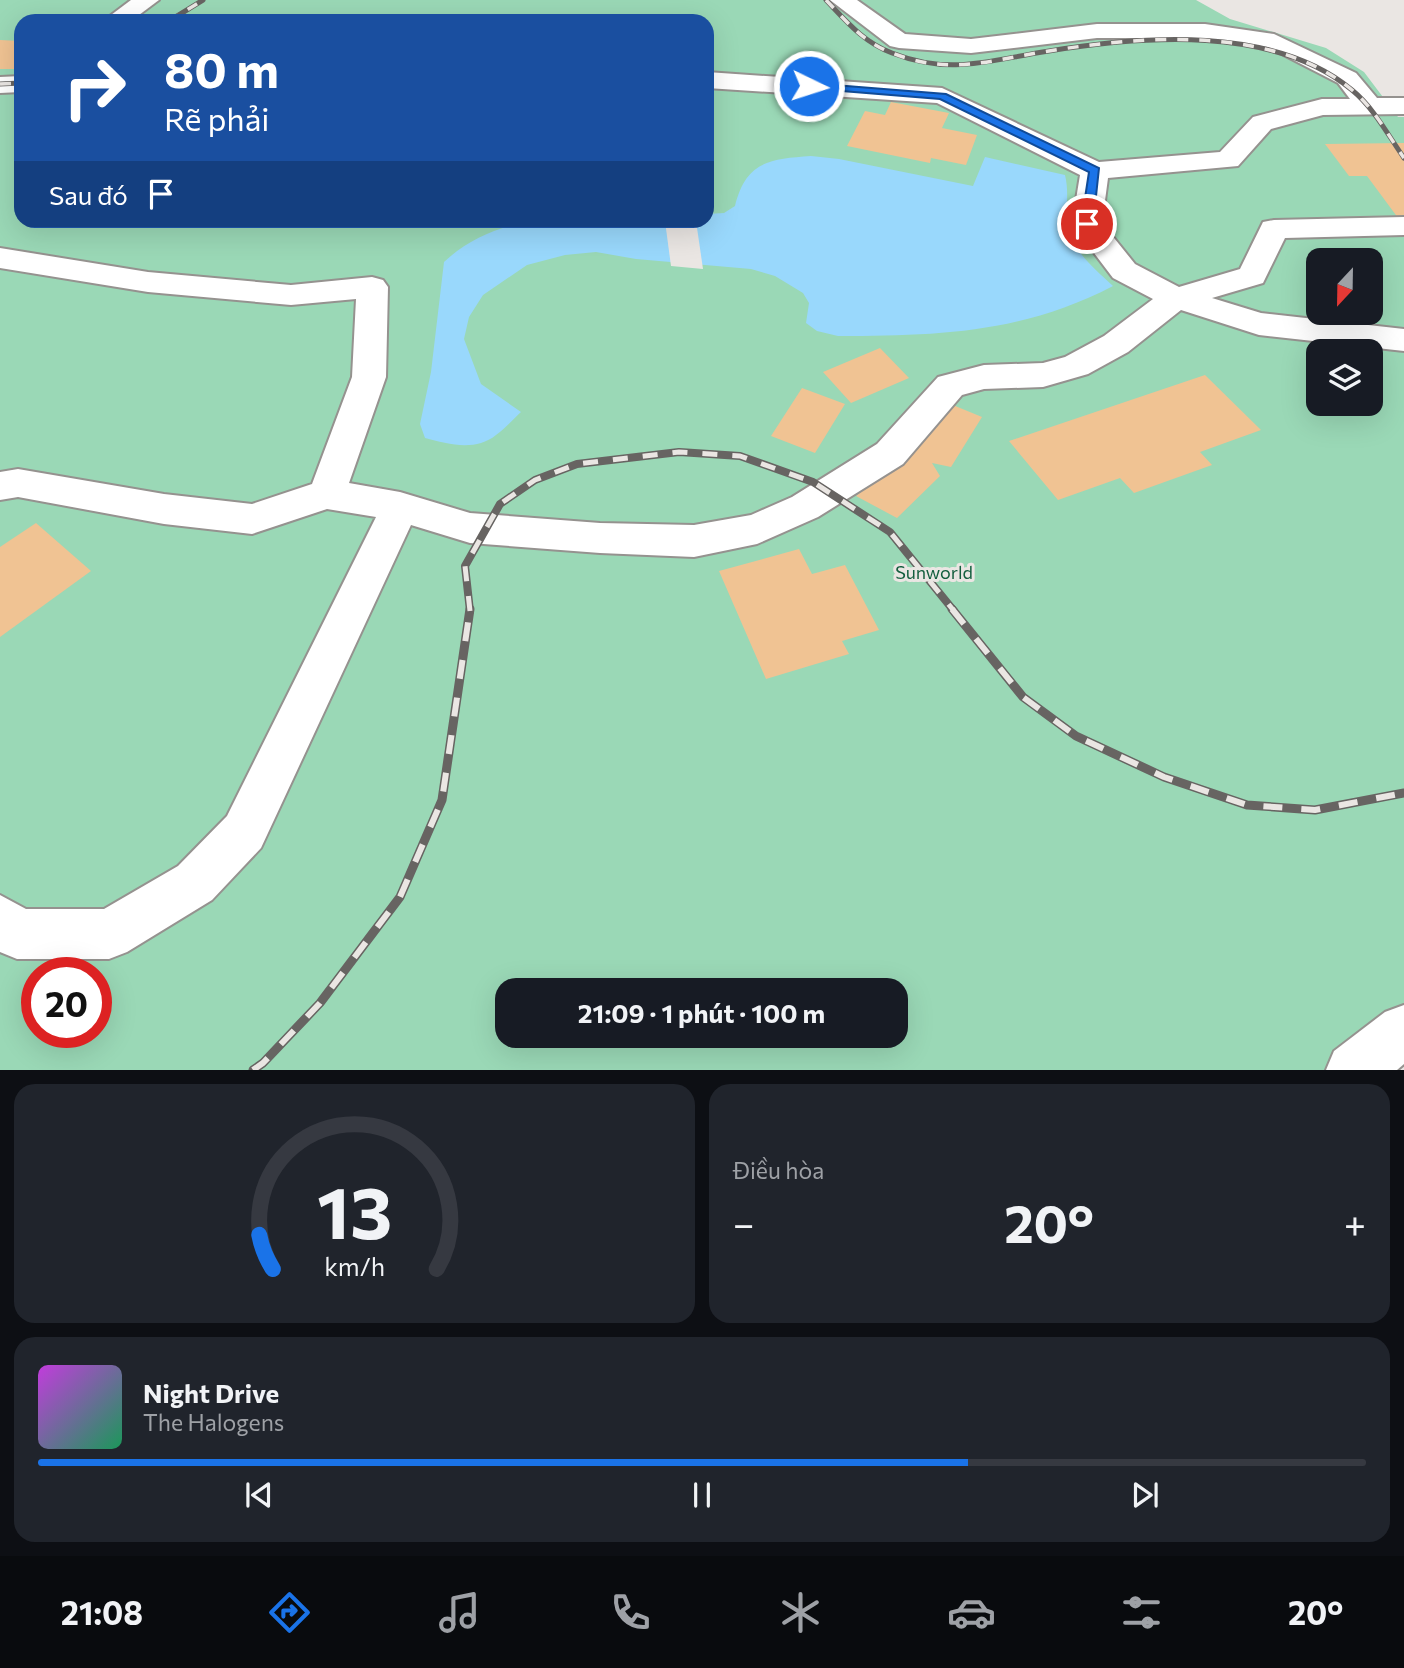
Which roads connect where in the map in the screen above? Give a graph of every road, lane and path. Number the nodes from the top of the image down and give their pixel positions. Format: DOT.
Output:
graph roads {
  1 [pos="148,0"];
  2 [pos="842,0"];
  3 [pos="126,14"];
  4 [pos="714,80"];
  5 [pos="1404,106"];
  6 [pos="1370,107"];
  7 [pos="1095,171"];
  8 [pos="1404,226"];
  9 [pos="0,258"];
  10 [pos="1176,298"];
  11 [pos="1404,340"];
  12 [pos="0,485"];
  13 [pos="327,494"];
  14 [pos="400,508"];
  15 [pos="0,920"];
  16 [pos="1404,1031"];
  17 [pos="1353,1069"];
  1 -- 3 [label="street"];
  2 -- 6 [label="street"];
  4 -- 7 [label="street"];
  5 -- 6 [label="street"];
  6 -- 7 [label="street"];
  7 -- 10 [label="street"];
  8 -- 10 [label="street"];
  9 -- 13 [label="street"];
  10 -- 11 [label="street"];
  10 -- 14 [label="street"];
  12 -- 13 [label="street"];
  13 -- 14 [label="street"];
  14 -- 15 [label="street"];
  16 -- 17 [label="street"];
}
